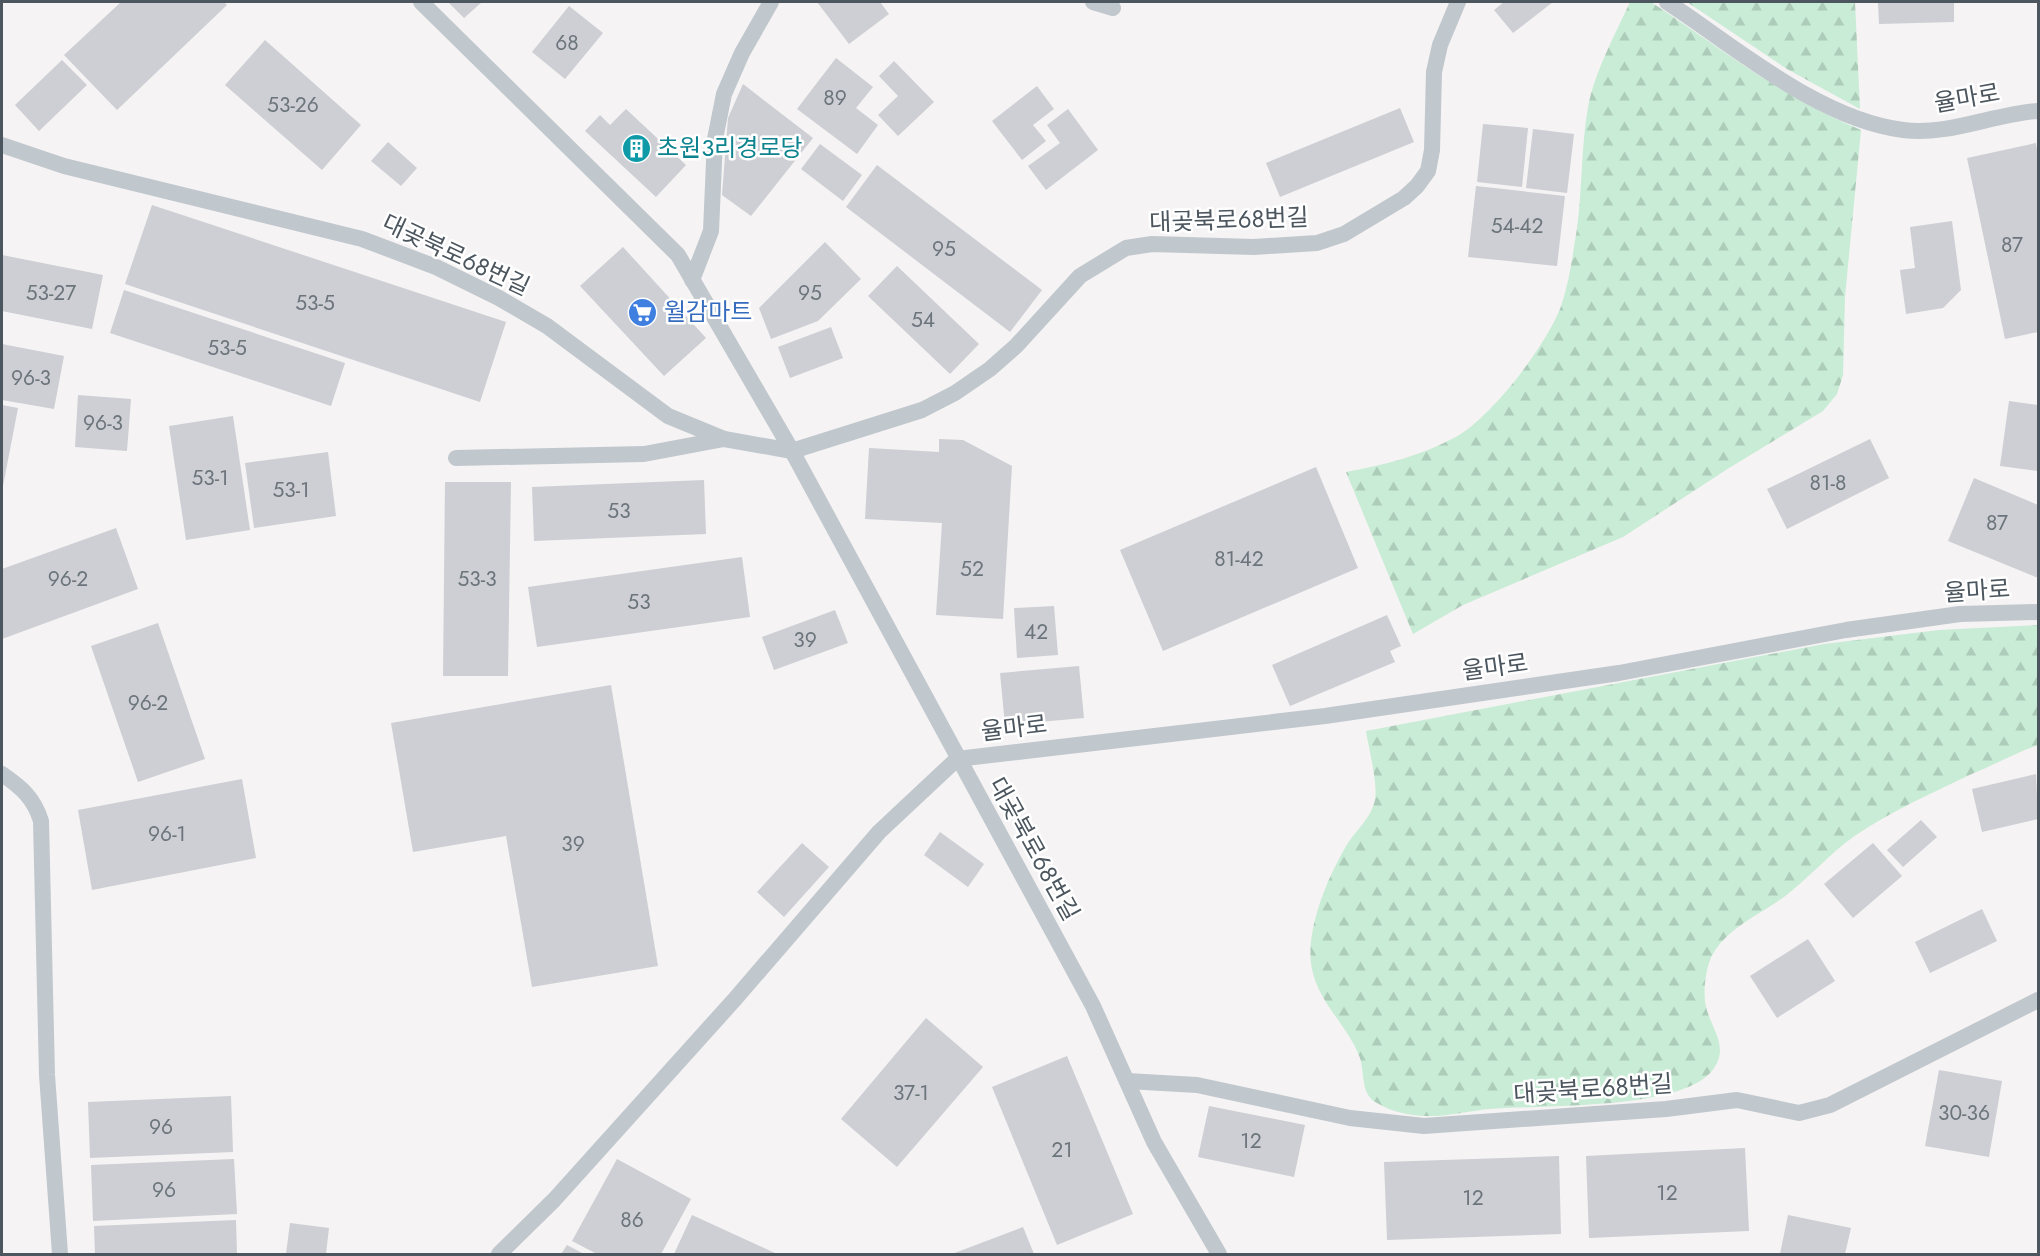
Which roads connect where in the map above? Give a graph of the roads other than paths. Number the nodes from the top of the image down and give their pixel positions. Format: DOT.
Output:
graph roads {
  1 [pos="421,2"];
  2 [pos="771,2"];
  3 [pos="1093,2"];
  4 [pos="1458,2"];
  5 [pos="1667,2"];
  6 [pos="1113,8"];
  7 [pos="2038,111"];
  8 [pos="2,145"];
  9 [pos="692,280"];
  10 [pos="724,439"];
  11 [pos="792,452"];
  12 [pos="456,458"];
  13 [pos="2038,612"];
  14 [pos="957,759"];
  15 [pos="2,774"];
  16 [pos="2038,1000"];
  17 [pos="1127,1081"];
  18 [pos="60,1254"];
  19 [pos="499,1254"];
  20 [pos="1219,1254"];
  1 -- 9 [label="lane, 대곶북로68번길"];
  2 -- 9 [label="lane"];
  3 -- 6 [label="lane"];
  4 -- 11 [label="lane, 대곶북로68번길"];
  5 -- 7 [label="lane, 율마로"];
  8 -- 10 [label="lane, 대곶북로68번길"];
  9 -- 11 [label="lane, 대곶북로68번길"];
  10 -- 11 [label="lane, 대곶북로68번길"];
  10 -- 12 [label="lane"];
  11 -- 14 [label="lane, 대곶북로68번길"];
  13 -- 14 [label="lane, 율마로"];
  14 -- 17 [label="lane, 대곶북로68번길"];
  14 -- 19 [label="lane"];
  15 -- 18 [label="lane"];
  16 -- 17 [label="lane, 대곶북로68번길"];
  17 -- 20 [label="lane, 대곶북로68번길"];
}
